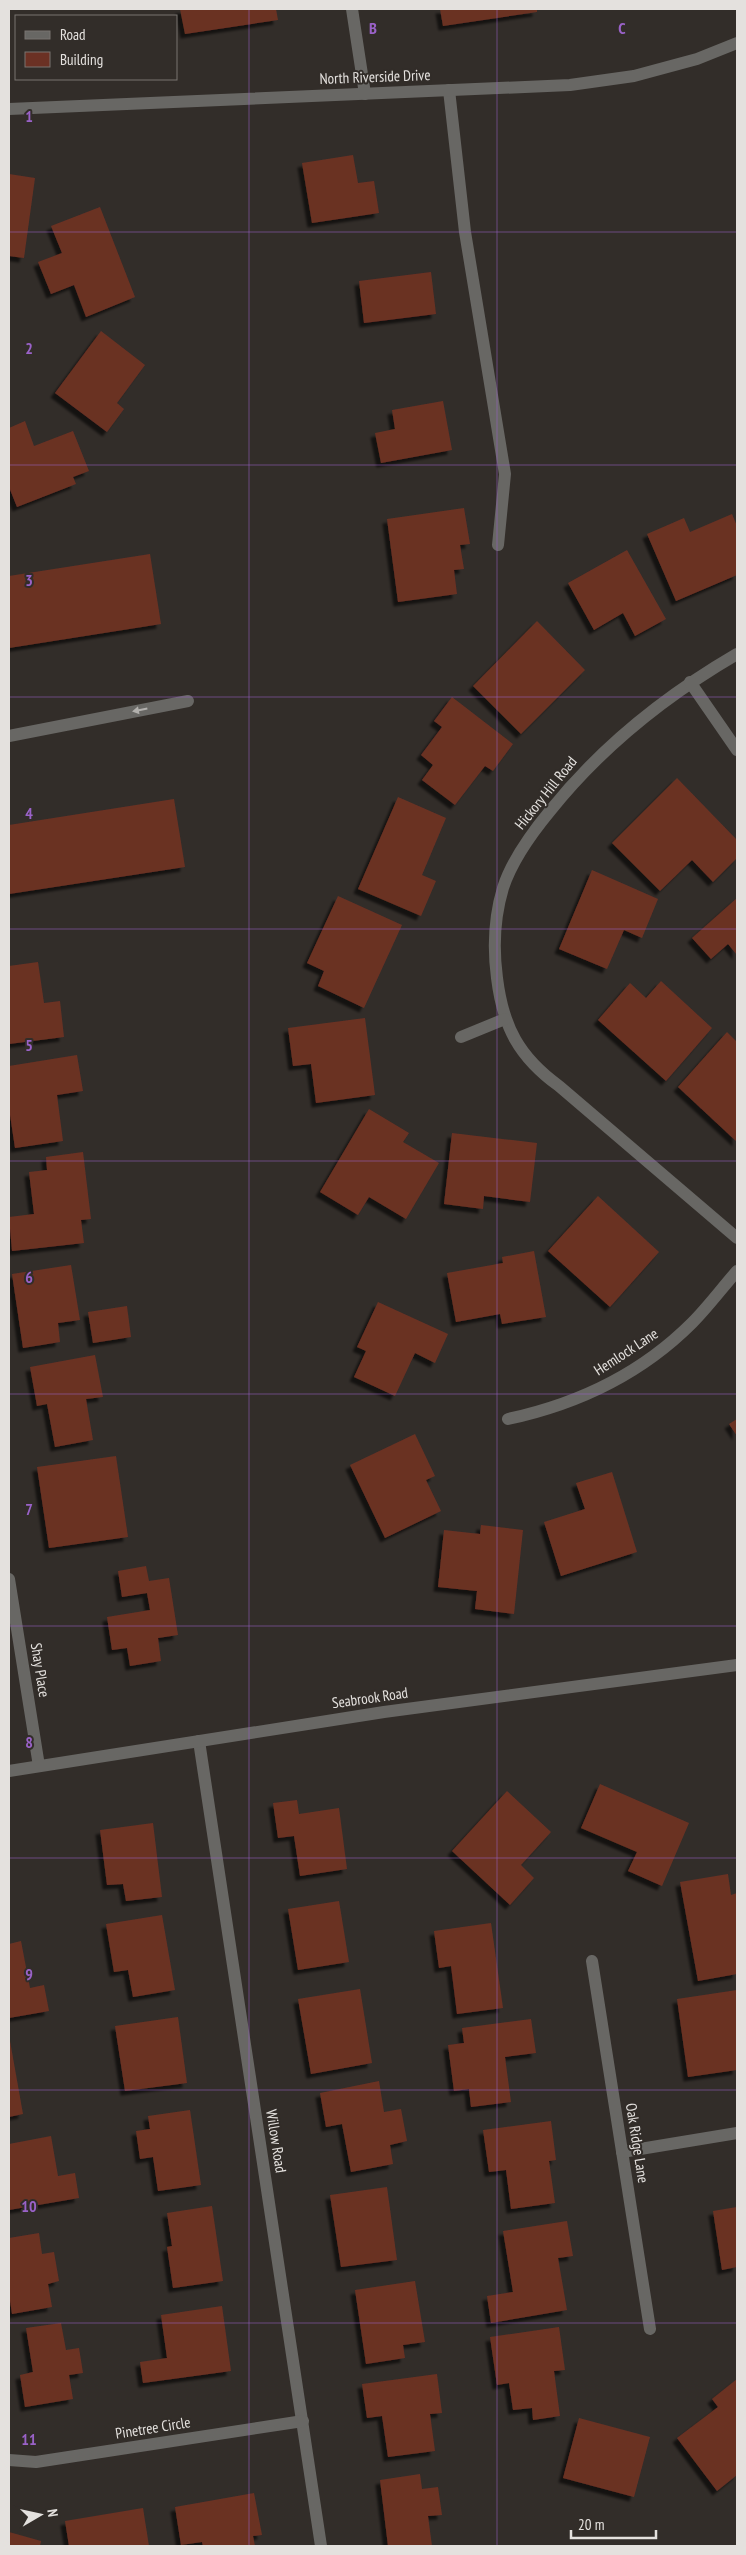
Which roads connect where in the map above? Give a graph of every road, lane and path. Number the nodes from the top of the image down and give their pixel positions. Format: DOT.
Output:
graph roads {
  1 [pos="352,9"];
  2 [pos="737,43"];
  3 [pos="449,90"];
  4 [pos="365,94"];
  5 [pos="9,109"];
  6 [pos="498,545"];
  7 [pos="737,654"];
  8 [pos="690,682"];
  9 [pos="188,701"];
  10 [pos="9,736"];
  11 [pos="737,750"];
  12 [pos="505,1019"];
  13 [pos="461,1037"];
  14 [pos="737,1238"];
  15 [pos="737,1271"];
  16 [pos="508,1419"];
  17 [pos="9,1580"];
  18 [pos="737,1665"];
  19 [pos="199,1741"];
  20 [pos="39,1766"];
  21 [pos="9,1771"];
  22 [pos="592,1961"];
  23 [pos="737,2133"];
  24 [pos="622,2152"];
  25 [pos="650,2330"];
  26 [pos="303,2421"];
  27 [pos="9,2460"];
  28 [pos="321,2546"];
  1 -- 4 [label="street"];
  2 -- 3 [label="street, North Riverside Drive"];
  3 -- 4 [label="street, North Riverside Drive"];
  3 -- 6 [label="street"];
  4 -- 5 [label="street, North Riverside Drive"];
  7 -- 8 [label="street, Hickory Hill Road"];
  8 -- 11 [label="street"];
  8 -- 12 [label="street, Hickory Hill Road"];
  9 -- 10 [label="street, one-way"];
  12 -- 13 [label="street"];
  12 -- 14 [label="street, Hickory Hill Road"];
  15 -- 16 [label="street, Hemlock Lane"];
  17 -- 20 [label="street, Shay Place"];
  18 -- 19 [label="street, Seabrook Road"];
  19 -- 20 [label="street, Seabrook Road"];
  19 -- 26 [label="street, Willow Road"];
  20 -- 21 [label="street, Seabrook Road"];
  22 -- 24 [label="street, Oak Ridge Lane"];
  23 -- 24 [label="street"];
  24 -- 25 [label="street, Oak Ridge Lane"];
  26 -- 27 [label="street, Pinetree Circle"];
  26 -- 28 [label="street, Willow Road"];
}
